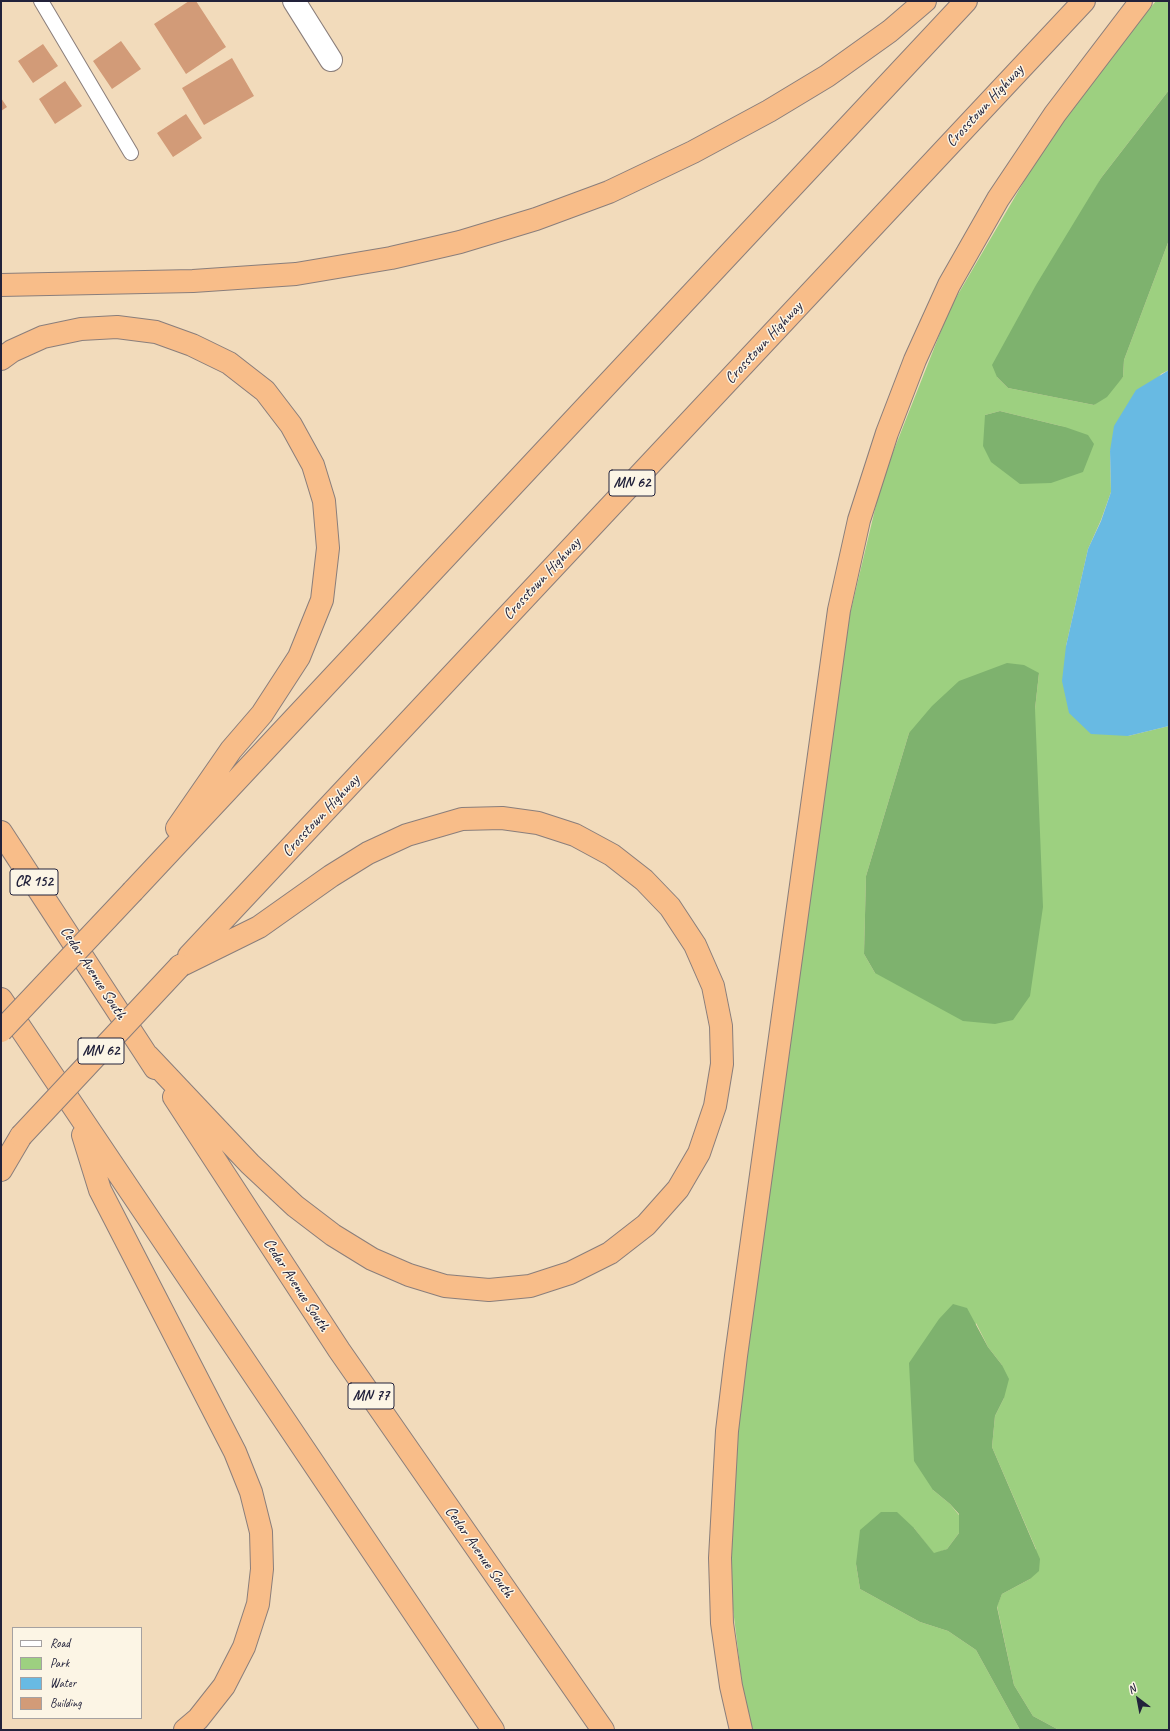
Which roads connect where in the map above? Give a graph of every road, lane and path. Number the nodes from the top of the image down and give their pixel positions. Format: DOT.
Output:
graph roads {
  1 [pos="42,1"];
  2 [pos="294,1"];
  3 [pos="925,1"];
  4 [pos="966,1"];
  5 [pos="1084,1"];
  6 [pos="1142,1"];
  7 [pos="331,60"];
  8 [pos="130,152"];
  9 [pos="1,285"];
  10 [pos="1,359"];
  11 [pos="1,832"];
  12 [pos="133,892"];
  13 [pos="180,966"];
  14 [pos="1,999"];
  15 [pos="130,1030"];
  16 [pos="1,1031"];
  17 [pos="148,1056"];
  18 [pos="72,1105"];
  19 [pos="21,1136"];
  20 [pos="1,1158"];
  21 [pos="1,1170"];
  22 [pos="185,1730"];
  23 [pos="493,1730"];
  24 [pos="603,1730"];
  25 [pos="740,1730"];
  1 -- 8 [label="lane"];
  2 -- 7 [label="street"];
  3 -- 9 [label="highway"];
  4 -- 12 [label="highway"];
  5 -- 13 [label="highway, Crosstown Highway / MN 62"];
  6 -- 25 [label="highway"];
  10 -- 12 [label="highway"];
  11 -- 15 [label="highway, Cedar Avenue South / CR 152"];
  12 -- 16 [label="highway, bridge"];
  13 -- 17 [label="highway"];
  13 -- 19 [label="highway, Crosstown Highway / MN 62, bridge"];
  14 -- 18 [label="highway"];
  15 -- 17 [label="highway, Cedar Avenue South / MN 77"];
  17 -- 24 [label="highway, Cedar Avenue South / MN 77"];
  18 -- 22 [label="highway"];
  18 -- 23 [label="highway"];
  19 -- 20 [label="highway, Crosstown Highway / MN 62"];
  19 -- 21 [label="highway"];
}
